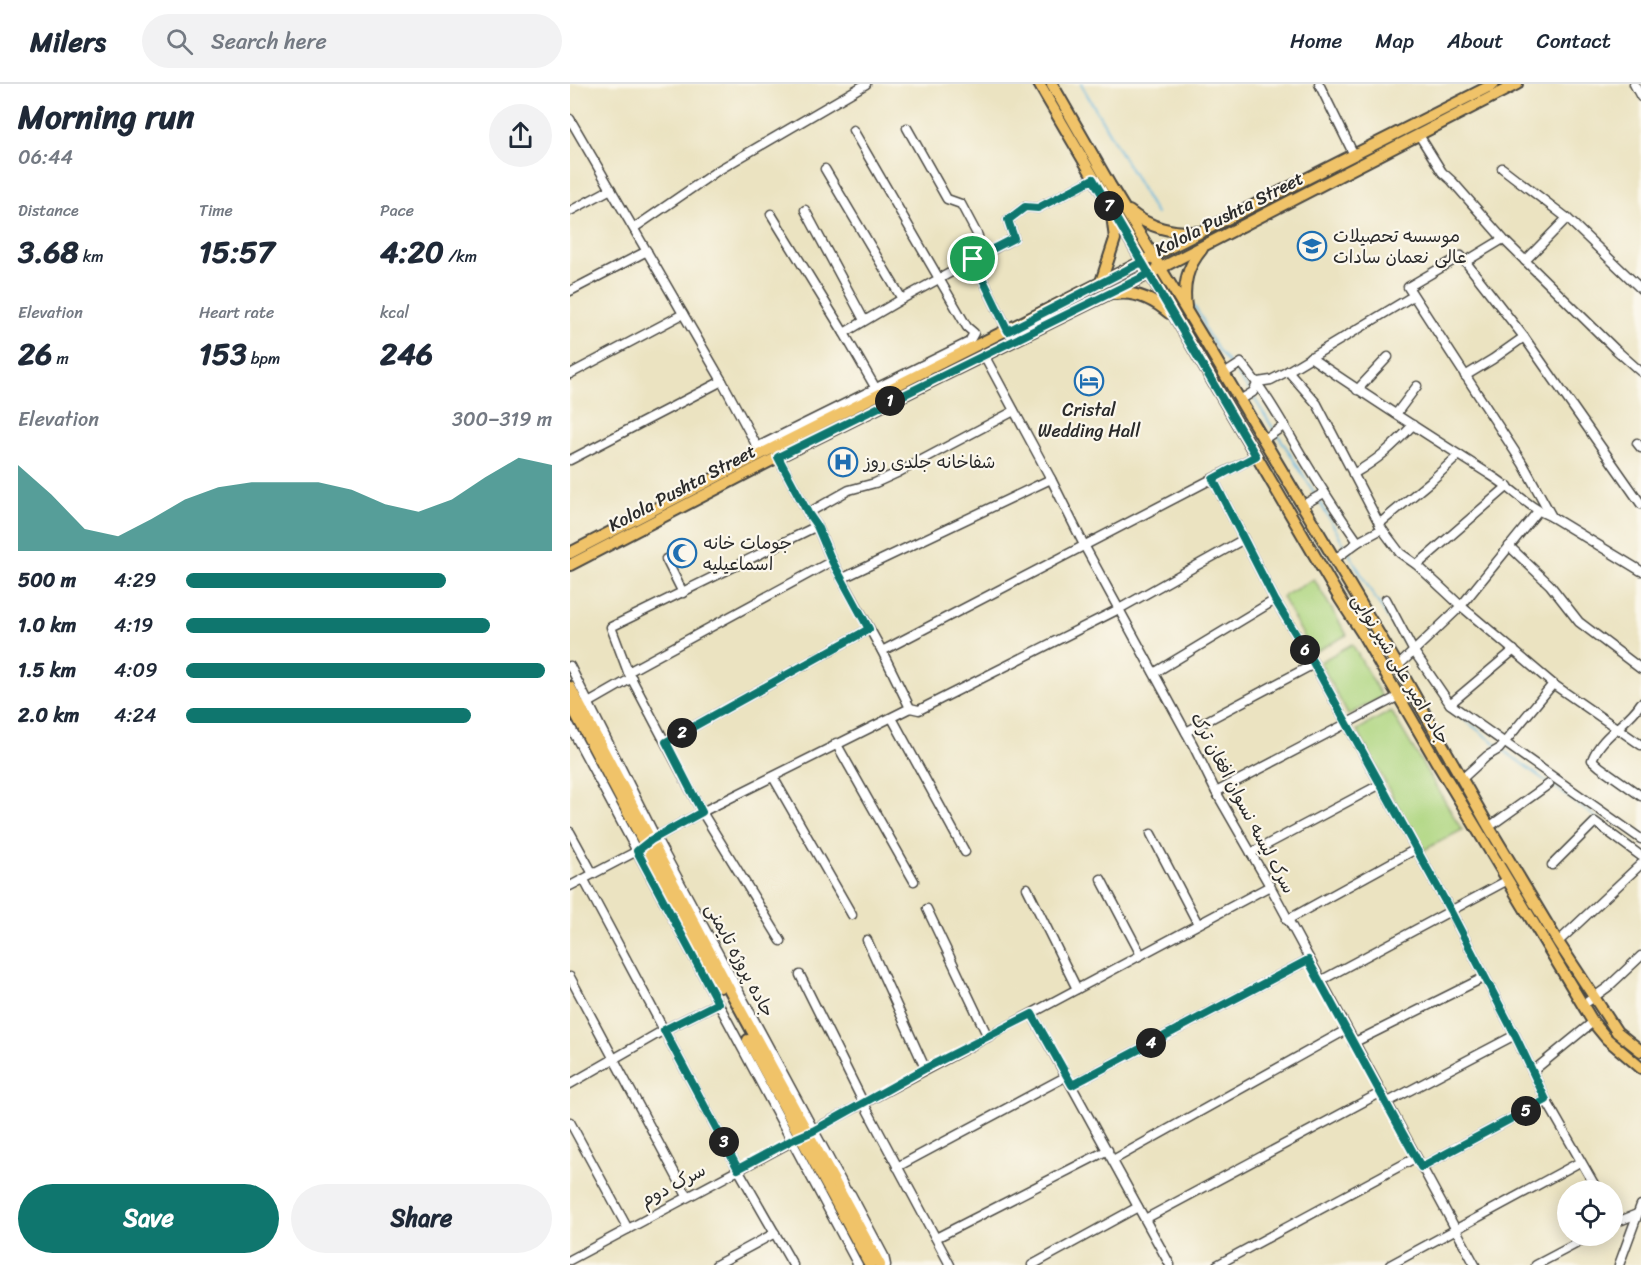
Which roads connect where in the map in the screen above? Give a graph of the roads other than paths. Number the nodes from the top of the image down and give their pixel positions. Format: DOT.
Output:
graph roads {
  1 [pos="866,84"];
  2 [pos="1039,84"];
  3 [pos="1052,84"];
  4 [pos="1319,84"];
  5 [pos="1494,84"];
  6 [pos="1517,84"];
  7 [pos="1634,84"];
  8 [pos="1641,97"];
  9 [pos="570,119"];
  10 [pos="907,128"];
  11 [pos="573,130"];
  12 [pos="853,130"];
  13 [pos="1419,135"];
  14 [pos="1354,155"];
  15 [pos="1502,168"];
  16 [pos="825,169"];
  17 [pos="1093,179"];
  18 [pos="611,189"];
  19 [pos="1123,206"];
  20 [pos="805,210"];
  21 [pos="570,211"];
  22 [pos="1112,212"];
  23 [pos="771,214"];
  24 [pos="1567,218"];
  25 [pos="634,228"];
  26 [pos="1202,232"];
  27 [pos="1503,239"];
  28 [pos="1206,244"];
  29 [pos="647,251"];
  30 [pos="1153,256"];
  31 [pos="973,259"];
  32 [pos="1525,261"];
  33 [pos="1142,262"];
  34 [pos="1466,262"];
  35 [pos="1161,268"];
  36 [pos="1149,274"];
  37 [pos="939,279"];
  38 [pos="1100,285"];
  39 [pos="1641,290"];
  40 [pos="570,291"];
  41 [pos="1106,296"];
  42 [pos="1413,296"];
  43 [pos="902,299"];
  44 [pos="1186,310"];
  45 [pos="683,314"];
  46 [pos="1175,317"];
  47 [pos="864,320"];
  48 [pos="1008,331"];
  49 [pos="844,333"];
  50 [pos="1524,337"];
  51 [pos="984,355"];
  52 [pos="1310,357"];
  53 [pos="1388,357"];
  54 [pos="1288,371"];
  55 [pos="1641,372"];
  56 [pos="570,374"];
  57 [pos="1224,374"];
  58 [pos="1466,376"];
  59 [pos="722,381"];
  60 [pos="1258,382"];
  61 [pos="1417,386"];
  62 [pos="875,387"];
  63 [pos="1357,390"];
  64 [pos="1240,400"];
  65 [pos="1014,411"];
  66 [pos="1396,414"];
  67 [pos="1413,425"];
  68 [pos="1281,427"];
  69 [pos="1263,440"];
  70 [pos="759,451"];
  71 [pos="1459,455"];
  72 [pos="1256,456"];
  73 [pos="778,457"];
  74 [pos="570,460"];
  75 [pos="1353,474"];
  76 [pos="1052,479"];
  77 [pos="1213,479"];
  78 [pos="1508,486"];
  79 [pos="1320,495"];
  80 [pos="1641,504"];
  81 [pos="1303,506"];
  82 [pos="1538,511"];
  83 [pos="808,513"];
  84 [pos="1552,517"];
  85 [pos="817,526"];
  86 [pos="1381,526"];
  87 [pos="1244,539"];
  88 [pos="1358,542"];
  89 [pos="1509,546"];
  90 [pos="1085,547"];
  91 [pos="570,553"];
  92 [pos="666,559"];
  93 [pos="1335,559"];
  94 [pos="832,561"];
  95 [pos="570,565"];
  96 [pos="1418,566"];
  97 [pos="1641,571"];
  98 [pos="843,578"];
  99 [pos="683,593"];
  100 [pos="1386,599"];
  101 [pos="1275,600"];
  102 [pos="1461,606"];
  103 [pos="1119,609"];
  104 [pos="869,629"];
  105 [pos="1514,650"];
  106 [pos="882,651"];
  107 [pos="1411,652"];
  108 [pos="1314,664"];
  109 [pos="570,666"];
  110 [pos="1398,666"];
  111 [pos="1641,669"];
  112 [pos="1154,673"];
  113 [pos="630,675"];
  114 [pos="1553,684"];
  115 [pos="570,687"];
  116 [pos="1400,696"];
  117 [pos="570,703"];
  118 [pos="1641,703"];
  119 [pos="1450,704"];
  120 [pos="585,705"];
  121 [pos="910,708"];
  122 [pos="892,718"];
  123 [pos="573,724"];
  124 [pos="1346,725"];
  125 [pos="1615,728"];
  126 [pos="1186,732"];
  127 [pos="666,742"];
  128 [pos="836,743"];
  129 [pos="1501,745"];
  130 [pos="1641,745"];
  131 [pos="773,777"];
  132 [pos="1463,778"];
  133 [pos="1549,784"];
  134 [pos="1379,785"];
  135 [pos="1216,792"];
  136 [pos="1641,796"];
  137 [pos="702,812"];
  138 [pos="1489,827"];
  139 [pos="570,832"];
  140 [pos="1151,834"];
  141 [pos="1641,839"];
  142 [pos="647,843"];
  143 [pos="1416,849"];
  144 [pos="965,852"];
  145 [pos="1251,852"];
  146 [pos="1641,856"];
  147 [pos="1552,864"];
  148 [pos="1641,864"];
  149 [pos="593,874"];
  150 [pos="1101,879"];
  151 [pos="584,880"];
  152 [pos="1508,880"];
  153 [pos="914,881"];
  154 [pos="570,886"];
  155 [pos="1270,886"];
  156 [pos="1027,888"];
  157 [pos="927,909"];
  158 [pos="1450,910"];
  159 [pos="852,915"];
  160 [pos="1287,920"];
  161 [pos="1198,924"];
  162 [pos="867,940"];
  163 [pos="781,941"];
  164 [pos="1557,942"];
  165 [pos="1141,955"];
  166 [pos="1641,956"];
  167 [pos="1308,960"];
  168 [pos="800,975"];
  169 [pos="1485,976"];
  170 [pos="570,977"];
  171 [pos="1320,981"];
  172 [pos="1077,989"];
  173 [pos="1593,998"];
  174 [pos="718,1003"];
  175 [pos="1583,1005"];
  176 [pos="1032,1014"];
  177 [pos="1593,1022"];
  178 [pos="664,1030"];
  179 [pos="1346,1030"];
  180 [pos="1515,1035"];
  181 [pos="988,1037"];
  182 [pos="1353,1043"];
  183 [pos="1640,1047"];
  184 [pos="615,1058"];
  185 [pos="926,1068"];
  186 [pos="1641,1068"];
  187 [pos="1533,1071"];
  188 [pos="1067,1076"];
  189 [pos="570,1084"];
  190 [pos="1072,1085"];
  191 [pos="1380,1093"];
  192 [pos="1546,1100"];
  193 [pos="863,1102"];
  194 [pos="1386,1103"];
  195 [pos="570,1122"];
  196 [pos="803,1136"];
  197 [pos="1107,1150"];
  198 [pos="1415,1158"];
  199 [pos="1113,1160"];
  200 [pos="1580,1162"];
  201 [pos="897,1167"];
  202 [pos="1421,1167"];
  203 [pos="738,1169"];
  204 [pos="1591,1180"];
  205 [pos="687,1196"];
  206 [pos="1641,1204"];
  207 [pos="1138,1207"];
  208 [pos="1637,1214"];
  209 [pos="1623,1218"];
  210 [pos="1145,1219"];
  211 [pos="628,1229"];
  212 [pos="1455,1230"];
  213 [pos="776,1233"];
  214 [pos="936,1238"];
  215 [pos="1572,1246"];
  216 [pos="570,1260"];
  217 [pos="716,1265"];
  218 [pos="793,1265"];
  219 [pos="858,1265"];
  220 [pos="870,1265"];
  221 [pos="879,1265"];
  222 [pos="886,1265"];
  223 [pos="950,1265"];
  224 [pos="1032,1265"];
  225 [pos="1170,1265"];
  226 [pos="1217,1265"];
  227 [pos="1390,1265"];
  228 [pos="1475,1265"];
  229 [pos="1536,1265"];
  230 [pos="1619,1265"];
  1 -- 25 [label="street"];
  2 -- 17 [label="main road, جاده امیر علی شیر نوایی"];
  3 -- 19 [label="main road"];
  4 -- 14 [label="street"];
  5 -- 14 [label="main road"];
  6 -- 13 [label="main road, Kolola Pushta Street"];
  7 -- 8 [label="street"];
  9 -- 11 [label="street"];
  10 -- 31 [label="street"];
  11 -- 18 [label="street"];
  12 -- 37 [label="street"];
  13 -- 27 [label="street"];
  13 -- 28 [label="main road, Kolola Pushta Street"];
  14 -- 26 [label="main road"];
  15 -- 24 [label="street"];
  16 -- 43 [label="street"];
  17 -- 22 [label="main road, جاده امیر علی شیر نوایی"];
  17 -- 31 [label="street"];
  18 -- 21 [label="street"];
  18 -- 25 [label="street"];
  19 -- 26 [label="main road"];
  19 -- 30 [label="main road"];
  20 -- 47 [label="street"];
  22 -- 33 [label="main road, جاده امیر علی شیر نوایی"];
  22 -- 38 [label="main road"];
  23 -- 49 [label="street"];
  24 -- 32 [label="street"];
  24 -- 39 [label="street"];
  25 -- 29 [label="street"];
  26 -- 30 [label="main road"];
  27 -- 32 [label="street"];
  27 -- 34 [label="street"];
  28 -- 35 [label="main road, Kolola Pushta Street"];
  28 -- 44 [label="main road"];
  29 -- 40 [label="street"];
  29 -- 45 [label="street"];
  30 -- 33 [label="main road"];
  30 -- 35 [label="main road"];
  31 -- 37 [label="street"];
  31 -- 48 [label="street"];
  32 -- 55 [label="street"];
  33 -- 36 [label="main road, جاده امیر علی شیر نوایی"];
  33 -- 38 [label="main road"];
  34 -- 42 [label="street"];
  34 -- 50 [label="street"];
  35 -- 36 [label="main road, Kolola Pushta Street"];
  35 -- 44 [label="main road"];
  36 -- 41 [label="main road, Kolola Pushta Street"];
  36 -- 46 [label="main road, جاده امیر علی شیر نوایی"];
  37 -- 43 [label="street"];
  37 -- 62 [label="street"];
  38 -- 48 [label="main road"];
  41 -- 46 [label="main road"];
  41 -- 51 [label="main road, Kolola Pushta Street"];
  42 -- 52 [label="street"];
  42 -- 58 [label="street"];
  43 -- 47 [label="street"];
  44 -- 57 [label="main road"];
  45 -- 56 [label="street"];
  45 -- 59 [label="street"];
  46 -- 72 [label="main road, جاده امیر علی شیر نوایی"];
  47 -- 49 [label="street"];
  48 -- 70 [label="main road"];
  49 -- 62 [label="street"];
  50 -- 58 [label="street"];
  50 -- 80 [label="street"];
  51 -- 65 [label="street, سرک لیسه نسوان افغان‌ ترک"];
  51 -- 73 [label="main road, Kolola Pushta Street"];
  52 -- 54 [label="street"];
  52 -- 63 [label="street"];
  53 -- 63 [label="street"];
  54 -- 60 [label="street"];
  54 -- 75 [label="street"];
  57 -- 60 [label="street"];
  57 -- 64 [label="main road"];
  58 -- 84 [label="street"];
  59 -- 70 [label="street"];
  59 -- 74 [label="street"];
  60 -- 64 [label="street"];
  60 -- 68 [label="street"];
  61 -- 66 [label="street"];
  62 -- 70 [label="street"];
  63 -- 66 [label="street"];
  64 -- 69 [label="main road"];
  65 -- 76 [label="street, سرک لیسه نسوان افغان‌ ترک"];
  65 -- 83 [label="street"];
  66 -- 67 [label="street"];
  67 -- 71 [label="street"];
  67 -- 75 [label="street"];
  68 -- 69 [label="street"];
  68 -- 79 [label="street"];
  69 -- 81 [label="main road"];
  70 -- 91 [label="main road"];
  71 -- 78 [label="street"];
  71 -- 86 [label="street"];
  72 -- 77 [label="street"];
  72 -- 116 [label="main road, جاده امیر علی شیر نوایی"];
  73 -- 83 [label="street"];
  73 -- 95 [label="main road, Kolola Pushta Street"];
  75 -- 86 [label="street"];
  76 -- 90 [label="street, سرک لیسه نسوان افغان‌ ترک"];
  76 -- 98 [label="street"];
  77 -- 87 [label="street"];
  77 -- 90 [label="street"];
  78 -- 82 [label="street"];
  78 -- 96 [label="street"];
  79 -- 81 [label="street"];
  79 -- 88 [label="street"];
  81 -- 93 [label="main road"];
  82 -- 84 [label="street"];
  82 -- 89 [label="street"];
  83 -- 85 [label="street"];
  84 -- 97 [label="street"];
  85 -- 94 [label="street"];
  85 -- 99 [label="street"];
  86 -- 88 [label="street"];
  86 -- 96 [label="street"];
  87 -- 101 [label="street"];
  87 -- 103 [label="street"];
  88 -- 93 [label="street"];
  89 -- 102 [label="street"];
  89 -- 111 [label="street"];
  90 -- 103 [label="street, سرک لیسه نسوان افغان‌ ترک"];
  90 -- 106 [label="street"];
  92 -- 99 [label="street"];
  93 -- 110 [label="main road"];
  94 -- 98 [label="street"];
  94 -- 113 [label="street"];
  96 -- 102 [label="street"];
  98 -- 104 [label="street"];
  99 -- 113 [label="street"];
  100 -- 107 [label="street"];
  101 -- 108 [label="street"];
  101 -- 112 [label="street"];
  102 -- 105 [label="street"];
  102 -- 107 [label="street"];
  103 -- 112 [label="street, سرک لیسه نسوان افغان‌ ترک"];
  103 -- 121 [label="street"];
  104 -- 106 [label="street"];
  104 -- 127 [label="street"];
  105 -- 114 [label="street"];
  105 -- 119 [label="street"];
  106 -- 121 [label="street"];
  107 -- 110 [label="street"];
  107 -- 119 [label="street"];
  108 -- 124 [label="street"];
  108 -- 126 [label="street"];
  109 -- 120 [label="street, جاده پروژه تایمنی"];
  110 -- 132 [label="main road"];
  112 -- 126 [label="street, سرک لیسه نسوان افغان‌ ترک"];
  113 -- 120 [label="street"];
  113 -- 127 [label="street"];
  114 -- 125 [label="street"];
  114 -- 129 [label="street"];
  115 -- 120 [label="main road, جاده پروژه تایمنی"];
  116 -- 124 [label="street"];
  116 -- 152 [label="main road, جاده امیر علی شیر نوایی"];
  117 -- 123 [label="main road, جاده پروژه تایمنی"];
  118 -- 125 [label="street"];
  119 -- 129 [label="street"];
  120 -- 142 [label="main road, جاده پروژه تایمنی"];
  121 -- 122 [label="street"];
  122 -- 128 [label="street"];
  122 -- 144 [label="street"];
  123 -- 142 [label="main road, جاده پروژه تایمنی"];
  124 -- 134 [label="street"];
  124 -- 135 [label="street"];
  125 -- 130 [label="street"];
  125 -- 136 [label="street"];
  126 -- 135 [label="street, سرک لیسه نسوان افغان‌ ترک"];
  127 -- 137 [label="street"];
  128 -- 131 [label="street"];
  128 -- 153 [label="street"];
  129 -- 132 [label="street"];
  129 -- 141 [label="street"];
  131 -- 137 [label="street"];
  131 -- 159 [label="street"];
  132 -- 138 [label="main road"];
  133 -- 138 [label="street"];
  134 -- 143 [label="street"];
  134 -- 145 [label="street"];
  135 -- 145 [label="street, سرک لیسه نسوان افغان‌ ترک"];
  137 -- 142 [label="street"];
  137 -- 163 [label="street"];
  138 -- 164 [label="main road"];
  139 -- 149 [label="street"];
  140 -- 161 [label="street"];
  142 -- 149 [label="street"];
  142 -- 174 [label="street, جاده پروژه تایمنی"];
  142 -- 196 [label="main road, جاده پروژه تایمنی"];
  143 -- 158 [label="street"];
  143 -- 160 [label="street"];
  145 -- 155 [label="street, سرک لیسه نسوان افغان‌ ترک"];
  146 -- 147 [label="street"];
  148 -- 164 [label="street"];
  149 -- 151 [label="street"];
  150 -- 165 [label="street"];
  151 -- 154 [label="street"];
  151 -- 178 [label="street"];
  152 -- 158 [label="street"];
  152 -- 175 [label="main road, جاده امیر علی شیر نوایی"];
  155 -- 160 [label="street, سرک لیسه نسوان افغان‌ ترک"];
  155 -- 161 [label="street, سرک دوم"];
  156 -- 172 [label="street"];
  157 -- 181 [label="street"];
  158 -- 169 [label="street"];
  158 -- 171 [label="street"];
  160 -- 167 [label="street, سرک لیسه نسوان افغان‌ ترک"];
  161 -- 165 [label="street, سرک دوم"];
  162 -- 185 [label="street"];
  164 -- 173 [label="main road"];
  165 -- 172 [label="street, سرک دوم"];
  166 -- 173 [label="street"];
  167 -- 171 [label="street, سرک لیسه نسوان افغان‌ ترک"];
  167 -- 190 [label="street"];
  168 -- 193 [label="street"];
  169 -- 180 [label="street"];
  169 -- 182 [label="street"];
  170 -- 184 [label="street"];
  171 -- 179 [label="street, سرک لیسه نسوان افغان‌ ترک"];
  172 -- 176 [label="street, سرک دوم"];
  173 -- 175 [label="street"];
  173 -- 183 [label="main road"];
  174 -- 178 [label="street"];
  174 -- 196 [label="street, جاده پروژه تایمنی"];
  175 -- 177 [label="main road, جاده امیر علی شیر نوایی"];
  176 -- 181 [label="street, سرک دوم"];
  176 -- 188 [label="street"];
  177 -- 186 [label="main road, جاده امیر علی شیر نوایی"];
  177 -- 187 [label="street"];
  178 -- 184 [label="street"];
  178 -- 203 [label="street"];
  179 -- 182 [label="street, سرک لیسه نسوان افغان‌ ترک"];
  179 -- 199 [label="street"];
  180 -- 187 [label="street"];
  180 -- 194 [label="street"];
  181 -- 185 [label="street, سرک دوم"];
  182 -- 191 [label="street, سرک لیسه نسوان افغان‌ ترک"];
  184 -- 189 [label="street"];
  184 -- 205 [label="street"];
  185 -- 193 [label="street, سرک دوم"];
  187 -- 192 [label="street"];
  188 -- 190 [label="street"];
  188 -- 201 [label="street"];
  190 -- 197 [label="street"];
  191 -- 194 [label="street, سرک لیسه نسوان افغان‌ ترک"];
  191 -- 210 [label="street"];
  192 -- 200 [label="street"];
  192 -- 202 [label="street"];
  193 -- 196 [label="street, سرک دوم"];
  193 -- 201 [label="street"];
  194 -- 198 [label="street, سرک لیسه نسوان افغان‌ ترک"];
  195 -- 211 [label="street"];
  196 -- 203 [label="street, سرک دوم"];
  196 -- 219 [label="street, جاده پروژه تایمنی"];
  196 -- 220 [label="main road, جاده پروژه تایمنی"];
  196 -- 221 [label="main road, جاده پروژه تایمنی"];
  196 -- 222 [label="street, جاده پروژه تایمنی"];
  197 -- 199 [label="street"];
  197 -- 214 [label="street"];
  198 -- 202 [label="street, سرک لیسه نسوان افغان‌ ترک"];
  198 -- 226 [label="street"];
  199 -- 207 [label="street"];
  200 -- 204 [label="street"];
  200 -- 212 [label="street"];
  201 -- 214 [label="street"];
  202 -- 212 [label="street, سرک لیسه نسوان افغان‌ ترک"];
  203 -- 205 [label="street, سرک دوم"];
  203 -- 213 [label="street"];
  205 -- 211 [label="street, سرک دوم"];
  206 -- 208 [label="street"];
  207 -- 210 [label="street"];
  207 -- 224 [label="street"];
  208 -- 209 [label="street"];
  208 -- 230 [label="street"];
  210 -- 225 [label="street"];
  211 -- 216 [label="street, سرک دوم"];
  212 -- 227 [label="street"];
  212 -- 228 [label="street, سرک لیسه نسوان افغان‌ ترک"];
  213 -- 217 [label="street"];
  213 -- 218 [label="street"];
  214 -- 223 [label="street"];
  215 -- 229 [label="street"];
}
